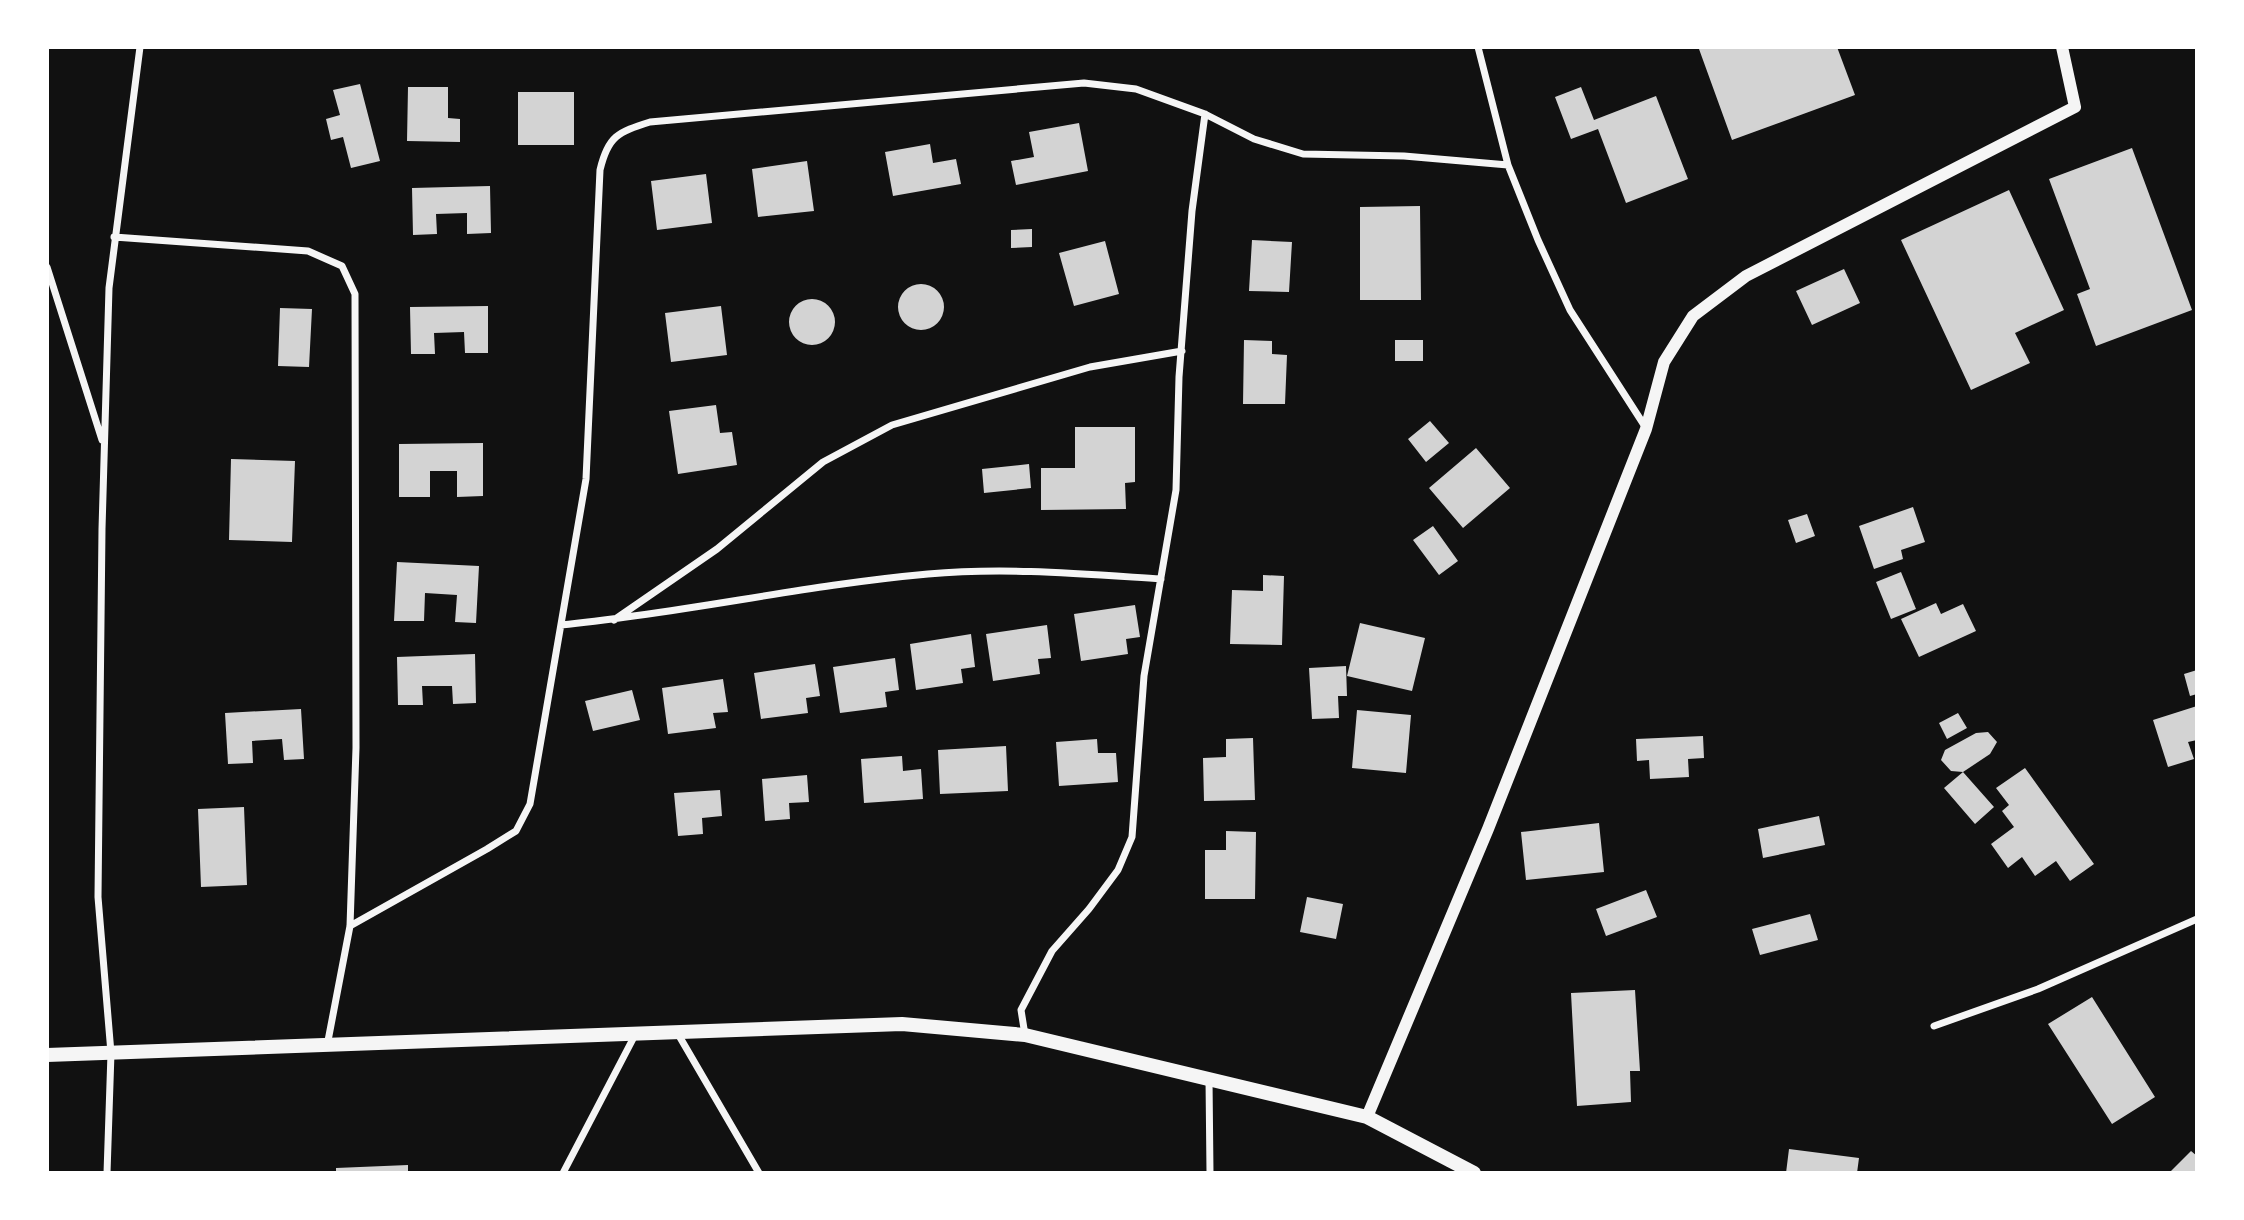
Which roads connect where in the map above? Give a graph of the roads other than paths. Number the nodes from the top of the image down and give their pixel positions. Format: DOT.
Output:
graph roads {
  1 [pos="140,47"];
  2 [pos="1478,47"];
  3 [pos="2063,47"];
  4 [pos="1205,114"];
  5 [pos="1508,165"];
  6 [pos="114,237"];
  7 [pos="47,267"];
  8 [pos="1182,351"];
  9 [pos="1646,429"];
  10 [pos="105,447"];
  11 [pos="1161,579"];
  12 [pos="614,620"];
  13 [pos="561,625"];
  14 [pos="2197,919"];
  15 [pos="350,926"];
  16 [pos="1934,1026"];
  17 [pos="678,1033"];
  18 [pos="636,1034"];
  19 [pos="1025,1035"];
  20 [pos="327,1046"];
  21 [pos="111,1053"];
  22 [pos="47,1055"];
  23 [pos="1209,1078"];
  24 [pos="1367,1117"];
  25 [pos="107,1173"];
  26 [pos="564,1173"];
  27 [pos="759,1173"];
  28 [pos="1210,1173"];
  29 [pos="1474,1173"];
  1 -- 6 [label="street"];
  2 -- 5 [label="street"];
  3 -- 9 [label="street"];
  4 -- 5 [label="street"];
  4 -- 8 [label="street"];
  4 -- 13 [label="street"];
  5 -- 9 [label="street"];
  6 -- 10 [label="street"];
  6 -- 15 [label="street"];
  7 -- 10 [label="street"];
  8 -- 11 [label="street"];
  8 -- 12 [label="street"];
  9 -- 24 [label="street"];
  10 -- 21 [label="street"];
  11 -- 12 [label="street"];
  11 -- 19 [label="street"];
  12 -- 13 [label="street"];
  13 -- 15 [label="street"];
  14 -- 16 [label="street"];
  15 -- 20 [label="street"];
  17 -- 18 [label="main road"];
  17 -- 19 [label="main road"];
  17 -- 27 [label="street"];
  18 -- 20 [label="main road"];
  18 -- 26 [label="street"];
  19 -- 23 [label="main road"];
  20 -- 21 [label="main road"];
  21 -- 22 [label="main road"];
  21 -- 25 [label="street"];
  23 -- 24 [label="main road"];
  23 -- 28 [label="street"];
  24 -- 29 [label="main road"];
}
